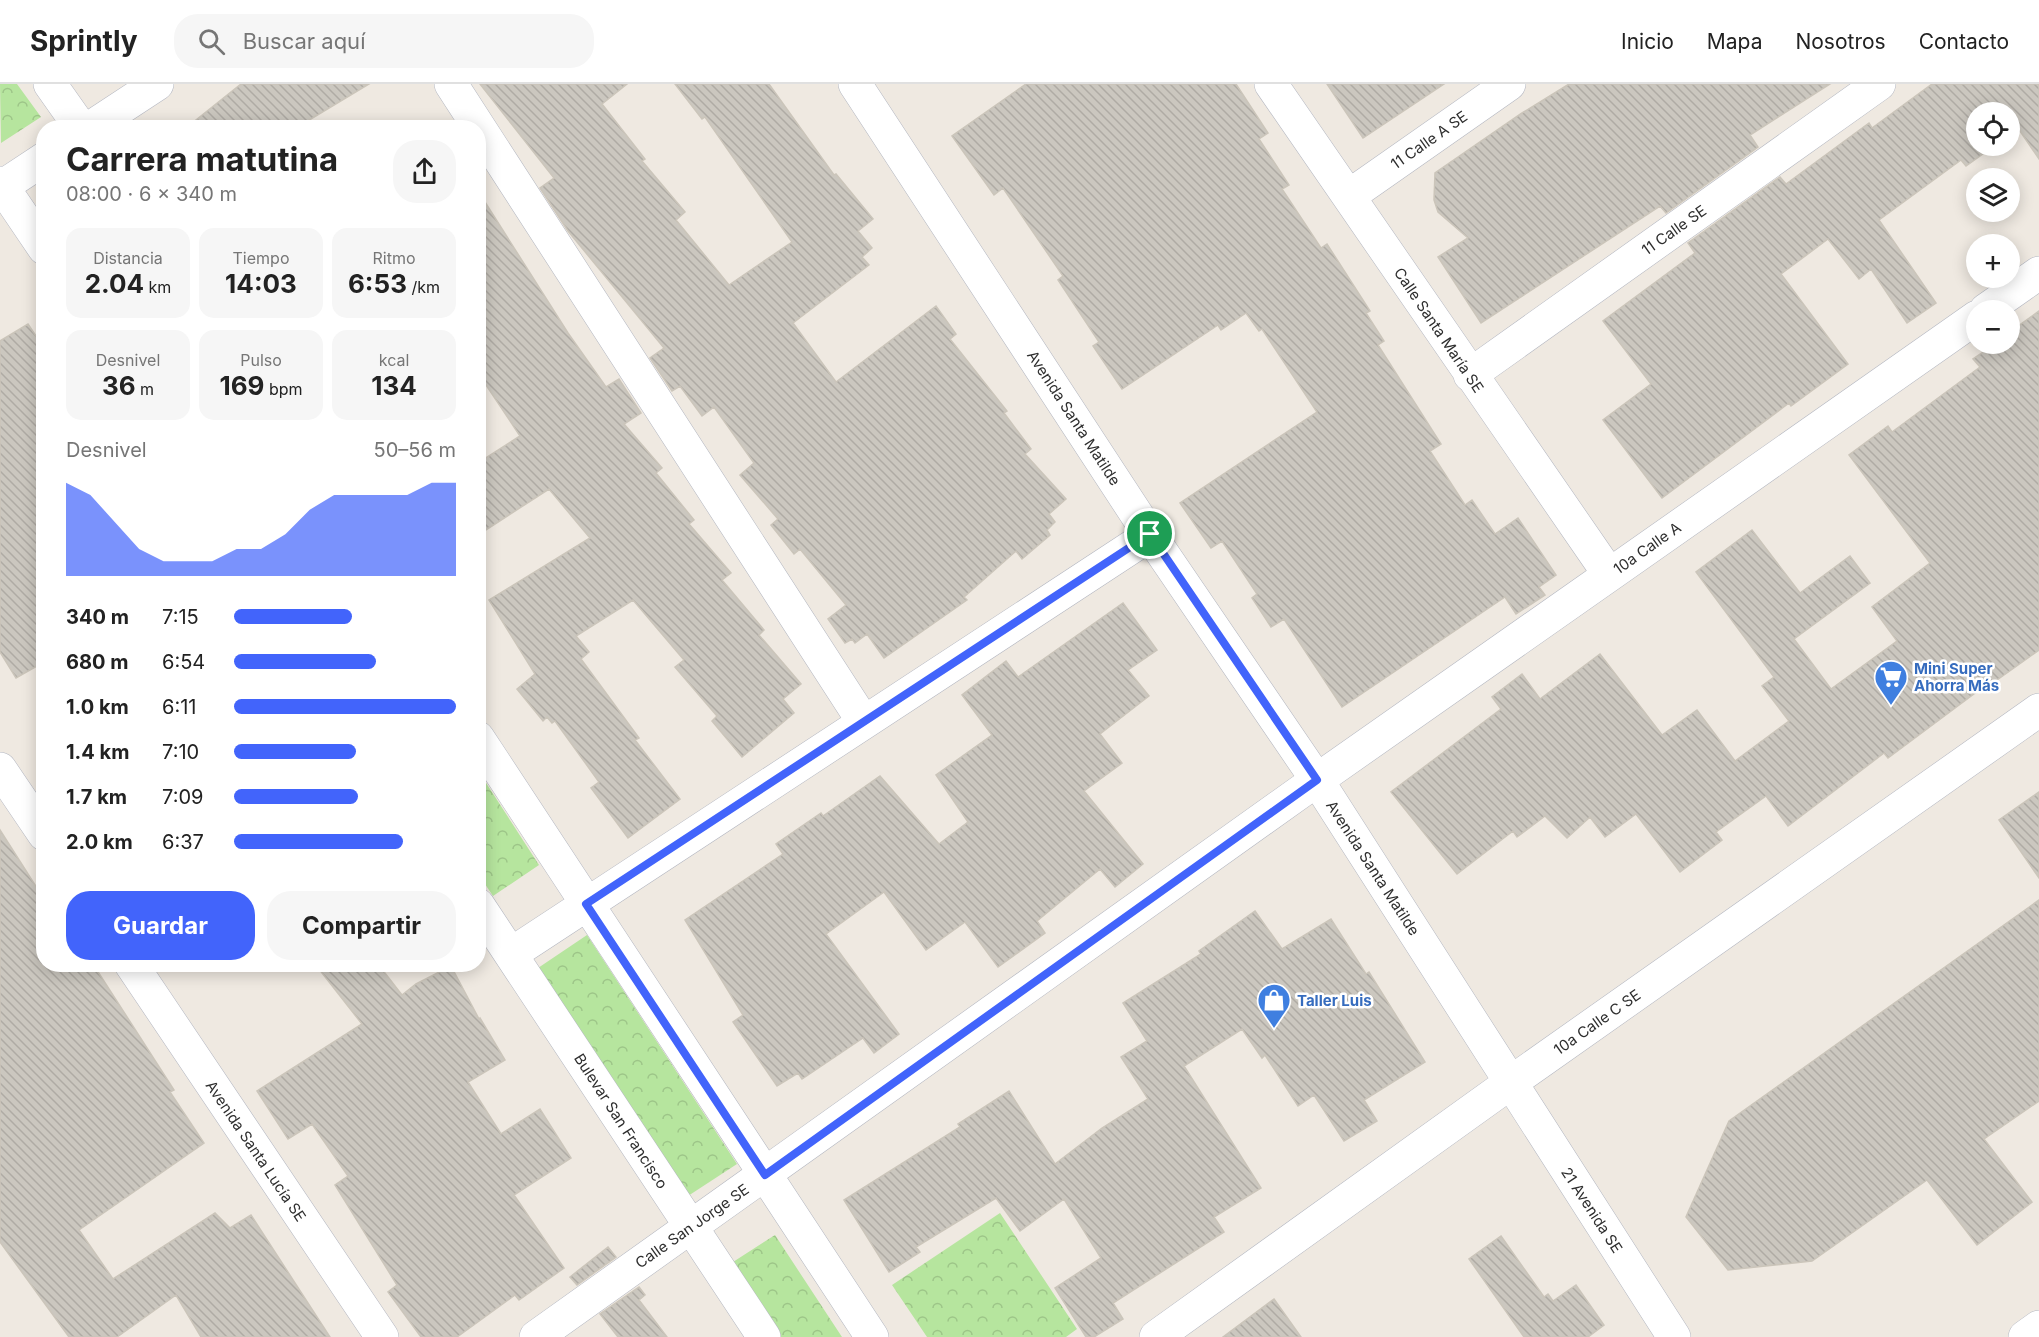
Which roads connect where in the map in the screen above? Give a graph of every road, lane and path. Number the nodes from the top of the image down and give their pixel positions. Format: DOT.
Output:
graph roads {
  1 [pos="50,84"];
  2 [pos="157,84"];
  3 [pos="451,84"];
  4 [pos="855,84"];
  5 [pos="1271,84"];
  6 [pos="1509,84"];
  7 [pos="1878,84"];
  8 [pos="75,120"];
  9 [pos="102,120"];
  10 [pos="474,120"];
  11 [pos="486,138"];
  12 [pos="36,164"];
  13 [pos="1,186"];
  14 [pos="1349,196"];
  15 [pos="36,236"];
  16 [pos="2039,273"];
  17 [pos="2000,300"];
  18 [pos="1966,325"];
  19 [pos="1470,375"];
  20 [pos="1150,534"];
  21 [pos="1609,574"];
  22 [pos="2039,710"];
  23 [pos="863,721"];
  24 [pos="486,750"];
  25 [pos="0,769"];
  26 [pos="1317,780"];
  27 [pos="36,822"];
  28 [pos="586,904"];
  29 [pos="486,917"];
  30 [pos="511,954"];
  31 [pos="136,972"];
  32 [pos="1510,1083"];
  33 [pos="765,1175"];
  34 [pos="691,1226"];
  35 [pos="2039,1327"];
  36 [pos="382,1337"];
  37 [pos="536,1337"];
  38 [pos="764,1337"];
  39 [pos="872,1337"];
  40 [pos="1156,1337"];
  41 [pos="1674,1337"];
  42 [pos="2025,1337"];
  1 -- 8 [label="street"];
  2 -- 9 [label="street"];
  3 -- 10 [label="street"];
  4 -- 20 [label="street, Avenida Santa Matilde"];
  5 -- 14 [label="street, Calle Santa María SE"];
  6 -- 14 [label="street, 11 Calle A SE"];
  7 -- 19 [label="street, 11 Calle SE"];
  11 -- 23 [label="street"];
  12 -- 13 [label="street"];
  13 -- 15 [label="street"];
  14 -- 19 [label="street, Calle Santa María SE"];
  16 -- 17 [label="street"];
  18 -- 21 [label="street, 10a Calle A"];
  19 -- 21 [label="street, Calle Santa María SE"];
  20 -- 23 [label="street"];
  20 -- 26 [label="street, Avenida Santa Matilde"];
  21 -- 26 [label="street, 10a Calle A"];
  22 -- 32 [label="street, 10a Calle C SE"];
  23 -- 28 [label="street"];
  24 -- 28 [label="street"];
  25 -- 27 [label="street"];
  26 -- 32 [label="street, Avenida Santa Matilde"];
  26 -- 33 [label="street, Calle San Jorge SE"];
  28 -- 30 [label="street"];
  28 -- 33 [label="street"];
  29 -- 30 [label="street, Bulevar San Francisco"];
  30 -- 34 [label="street, Bulevar San Francisco"];
  31 -- 36 [label="street, Avenida Santa Lucía SE"];
  32 -- 40 [label="street, 10a Calle C SE"];
  32 -- 41 [label="street, 21 Avenida SE"];
  33 -- 34 [label="street, Calle San Jorge SE"];
  33 -- 39 [label="street"];
  34 -- 37 [label="street, Calle San Jorge SE"];
  34 -- 38 [label="street, Bulevar San Francisco"];
  35 -- 42 [label="street"];
}
